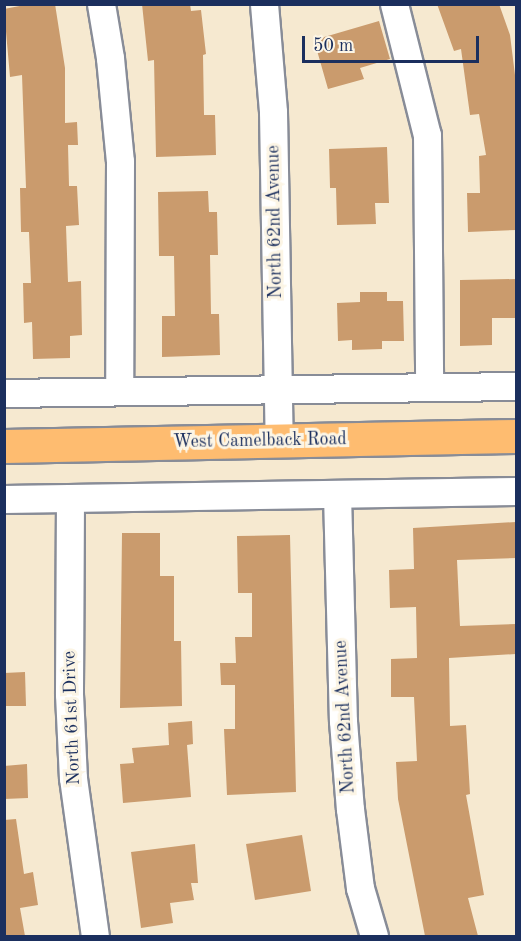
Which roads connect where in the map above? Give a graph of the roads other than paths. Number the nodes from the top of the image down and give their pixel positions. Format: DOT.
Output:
graph roads {
  1 [pos="101,4"];
  2 [pos="394,4"];
  3 [pos="268,6"];
  4 [pos="516,386"];
  5 [pos="429,387"];
  6 [pos="279,389"];
  7 [pos="119,391"];
  8 [pos="4,393"];
  9 [pos="516,436"];
  10 [pos="279,440"];
  11 [pos="4,446"];
  12 [pos="516,491"];
  13 [pos="336,494"];
  14 [pos="70,498"];
  15 [pos="4,499"];
  16 [pos="95,936"];
  17 [pos="374,936"];
  1 -- 7 [label="street"];
  2 -- 5 [label="street"];
  3 -- 6 [label="street, North 62nd Avenue"];
  4 -- 5 [label="street"];
  5 -- 6 [label="street"];
  6 -- 7 [label="street"];
  6 -- 10 [label="street, North 62nd Avenue"];
  7 -- 8 [label="street"];
  9 -- 10 [label="main road, West Camelback Road"];
  10 -- 11 [label="main road, West Camelback Road"];
  12 -- 13 [label="street"];
  13 -- 14 [label="street"];
  13 -- 17 [label="street, North 62nd Avenue"];
  14 -- 15 [label="street"];
  14 -- 16 [label="street, North 61st Drive"];
}
